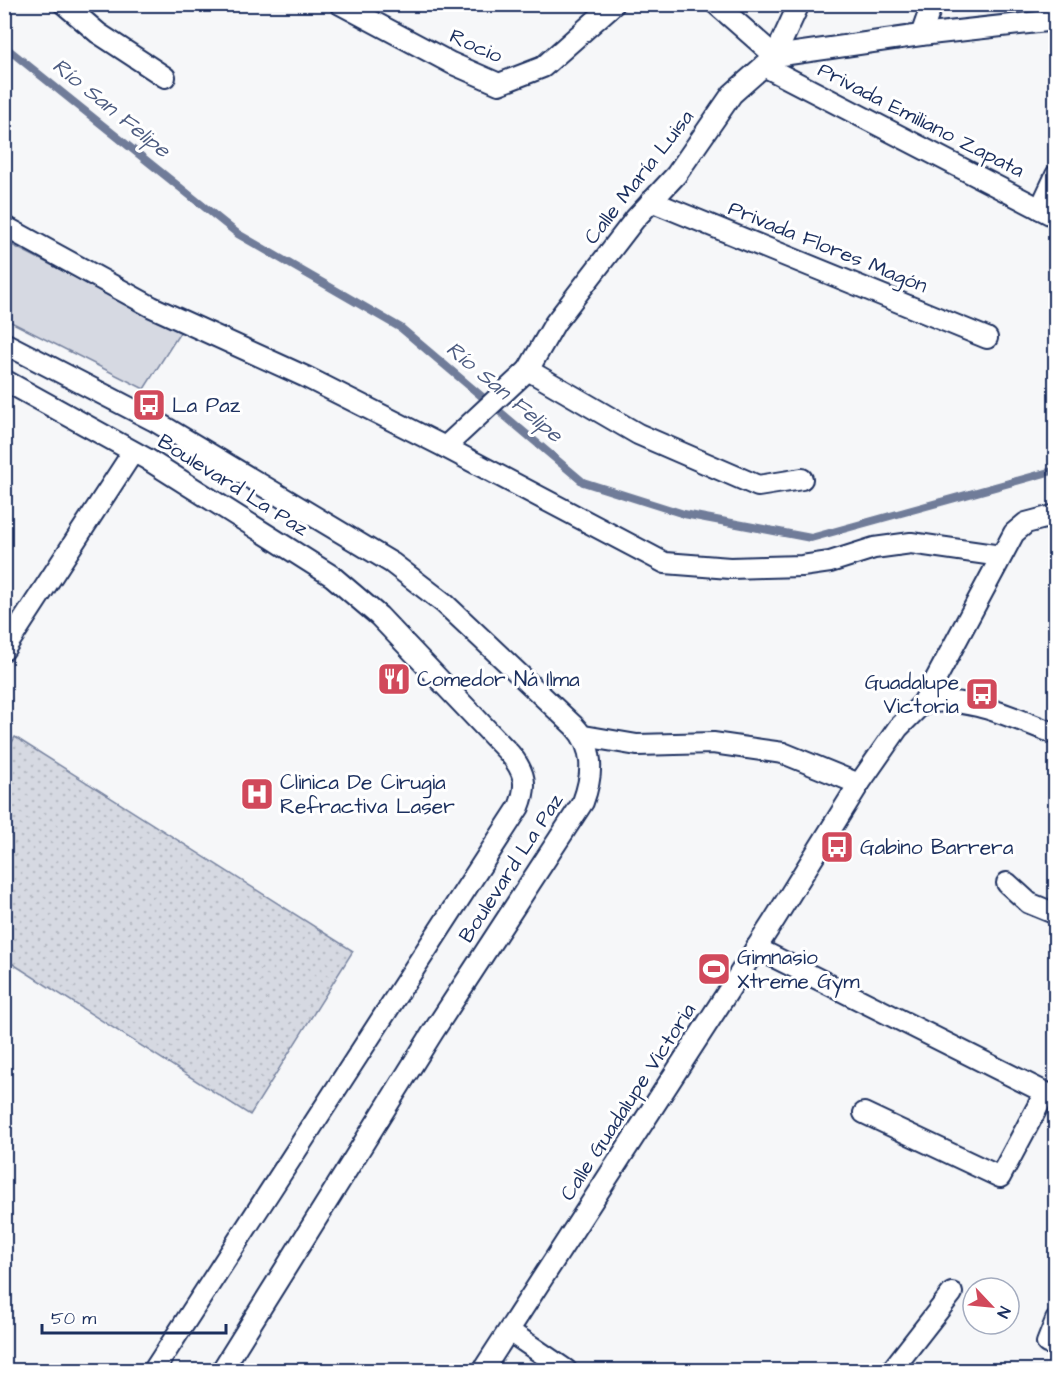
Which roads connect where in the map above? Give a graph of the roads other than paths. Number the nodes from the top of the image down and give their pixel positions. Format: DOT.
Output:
graph roads {
  1 [pos="64,4"];
  2 [pos="340,4"];
  3 [pos="614,4"];
  4 [pos="716,4"];
  5 [pos="799,4"];
  6 [pos="932,4"];
  7 [pos="1056,20"];
  8 [pos="921,35"];
  9 [pos="769,61"];
  10 [pos="165,77"];
  11 [pos="1056,175"];
  12 [pos="651,201"];
  13 [pos="1048,213"];
  14 [pos="4,226"];
  15 [pos="987,338"];
  16 [pos="4,343"];
  17 [pos="522,375"];
  18 [pos="4,380"];
  19 [pos="446,447"];
  20 [pos="133,452"];
  21 [pos="802,479"];
  22 [pos="1056,515"];
  23 [pos="1001,556"];
  24 [pos="4,650"];
  25 [pos="923,703"];
  26 [pos="1056,734"];
  27 [pos="584,736"];
  28 [pos="859,784"];
  29 [pos="1006,883"];
  30 [pos="1056,914"];
  31 [pos="756,948"];
  32 [pos="1050,1095"];
  33 [pos="864,1113"];
  34 [pos="952,1293"];
  35 [pos="1056,1320"];
  36 [pos="509,1330"];
  37 [pos="1047,1343"];
  38 [pos="154,1371"];
  39 [pos="222,1371"];
  40 [pos="483,1371"];
  41 [pos="566,1371"];
  42 [pos="892,1371"];
  1 -- 10 [label="street"];
  2 -- 3 [label="street, Rocio"];
  4 -- 9 [label="street, Privada Emiliano Zapata"];
  5 -- 9 [label="street, Calle María Luisa"];
  6 -- 8 [label="street"];
  7 -- 8 [label="street"];
  8 -- 9 [label="street"];
  9 -- 12 [label="street, Calle María Luisa"];
  9 -- 13 [label="street, Privada Emiliano Zapata"];
  11 -- 13 [label="street"];
  12 -- 15 [label="street, Privada Flores Magón"];
  12 -- 17 [label="street, Calle María Luisa"];
  14 -- 19 [label="street"];
  16 -- 27 [label="street, Boulevard La Paz"];
  17 -- 19 [label="street, Calle María Luisa"];
  17 -- 21 [label="street"];
  18 -- 20 [label="street, Boulevard La Paz"];
  19 -- 23 [label="street"];
  20 -- 24 [label="street"];
  20 -- 38 [label="street, Boulevard La Paz"];
  22 -- 23 [label="street, Calle Guadalupe Victoria"];
  23 -- 25 [label="street, Calle Guadalupe Victoria"];
  25 -- 26 [label="street"];
  25 -- 28 [label="street, Calle Guadalupe Victoria"];
  27 -- 28 [label="street"];
  27 -- 39 [label="street, Boulevard La Paz"];
  28 -- 31 [label="street, Calle Guadalupe Victoria"];
  29 -- 30 [label="street"];
  31 -- 32 [label="street"];
  31 -- 36 [label="street, Calle Guadalupe Victoria"];
  32 -- 33 [label="street"];
  34 -- 42 [label="street"];
  35 -- 37 [label="street"];
  36 -- 40 [label="street, Calle Guadalupe Victoria"];
  36 -- 41 [label="street"];
}
